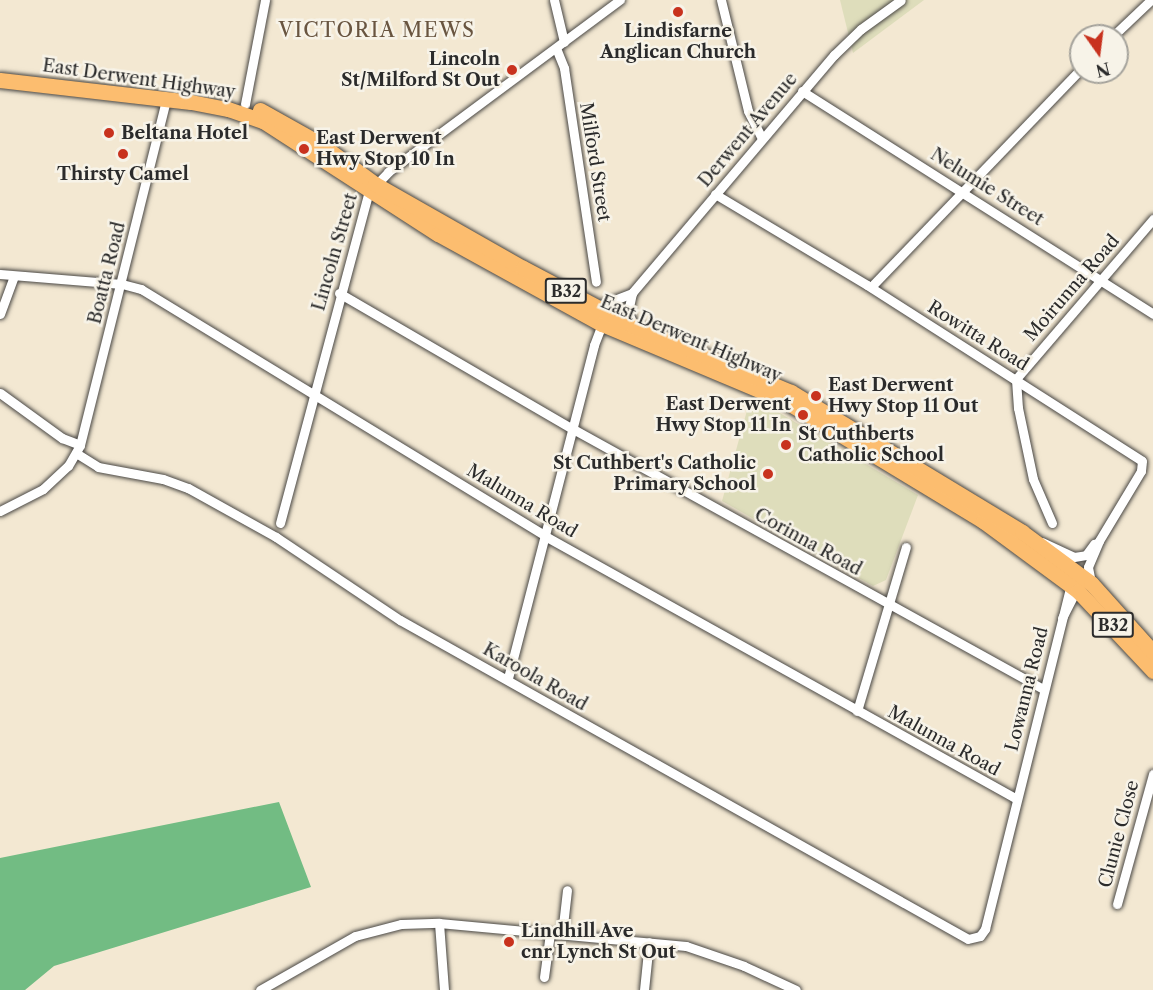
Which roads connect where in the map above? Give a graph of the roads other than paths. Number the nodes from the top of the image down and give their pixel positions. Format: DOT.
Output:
graph roads {
  1 [pos="264,0"];
  2 [pos="554,0"];
  3 [pos="620,0"];
  4 [pos="721,0"];
  5 [pos="901,0"];
  6 [pos="1149,2"];
  7 [pos="1126,24"];
  8 [pos="560,45"];
  9 [pos="0,71"];
  10 [pos="0,80"];
  11 [pos="1069,82"];
  12 [pos="802,91"];
  13 [pos="166,99"];
  14 [pos="246,104"];
  15 [pos="762,139"];
  16 [pos="372,188"];
  17 [pos="963,192"];
  18 [pos="716,194"];
  19 [pos="1153,219"];
  20 [pos="0,274"];
  21 [pos="14,276"];
  22 [pos="1101,279"];
  23 [pos="596,282"];
  24 [pos="122,284"];
  25 [pos="871,287"];
  26 [pos="339,293"];
  27 [pos="632,294"];
  28 [pos="595,307"];
  29 [pos="0,314"];
  30 [pos="1153,314"];
  31 [pos="602,324"];
  32 [pos="633,326"];
  33 [pos="1016,379"];
  34 [pos="0,393"];
  35 [pos="313,394"];
  36 [pos="573,429"];
  37 [pos="78,449"];
  38 [pos="0,511"];
  39 [pos="280,523"];
  40 [pos="1052,523"];
  41 [pos="545,536"];
  42 [pos="1035,541"];
  43 [pos="1099,541"];
  44 [pos="906,547"];
  45 [pos="1080,583"];
  46 [pos="890,606"];
  47 [pos="1153,652"];
  48 [pos="1153,671"];
  49 [pos="508,678"];
  50 [pos="1043,689"];
  51 [pos="857,711"];
  52 [pos="1153,774"];
  53 [pos="1017,799"];
  54 [pos="567,890"];
  55 [pos="1117,904"];
  56 [pos="439,923"];
  57 [pos="550,933"];
  58 [pos="562,934"];
  59 [pos="976,938"];
  60 [pos="649,942"];
  61 [pos="544,977"];
  62 [pos="260,990"];
  63 [pos="444,990"];
  64 [pos="644,990"];
  65 [pos="796,990"];
  1 -- 14 [label="street"];
  2 -- 8 [label="street, Milford Street"];
  3 -- 8 [label="street, Lincoln Street"];
  4 -- 15 [label="street"];
  5 -- 12 [label="street, Derwent Avenue"];
  6 -- 7 [label="street"];
  8 -- 16 [label="street, Lincoln Street"];
  8 -- 23 [label="street, Milford Street"];
  9 -- 14 [label="main road, East Derwent Highway / B32"];
  10 -- 13 [label="main road, East Derwent Highway / B32"];
  11 -- 17 [label="street"];
  12 -- 15 [label="street, Derwent Avenue"];
  12 -- 17 [label="street, Nelumie Street"];
  13 -- 16 [label="main road, East Derwent Highway / B32"];
  13 -- 24 [label="street, Boatta Road"];
  14 -- 16 [label="main road, East Derwent Highway / B32"];
  15 -- 18 [label="street, Derwent Avenue"];
  16 -- 26 [label="street, Lincoln Street"];
  16 -- 28 [label="main road, East Derwent Highway / B32"];
  16 -- 31 [label="main road, East Derwent Highway / B32"];
  17 -- 22 [label="street, Nelumie Street"];
  17 -- 25 [label="street"];
  18 -- 25 [label="street, Rowitta Road"];
  18 -- 27 [label="street, Derwent Avenue"];
  19 -- 22 [label="street, Moirunna Road"];
  20 -- 21 [label="street, Malunna Road"];
  21 -- 24 [label="street, Malunna Road"];
  21 -- 29 [label="street"];
  22 -- 30 [label="street, Nelumie Street"];
  22 -- 33 [label="street, Moirunna Road"];
  24 -- 35 [label="street, Malunna Road"];
  24 -- 37 [label="street, Boatta Road"];
  25 -- 33 [label="street, Rowitta Road"];
  26 -- 35 [label="street, Lincoln Street"];
  26 -- 36 [label="street, Corinna Road"];
  27 -- 28 [label="street"];
  27 -- 32 [label="street"];
  28 -- 32 [label="main road, East Derwent Highway / B32"];
  31 -- 36 [label="street"];
  31 -- 45 [label="main road, East Derwent Highway / B32"];
  32 -- 42 [label="main road, East Derwent Highway / B32"];
  33 -- 40 [label="street"];
  33 -- 43 [label="street, Rowitta Road"];
  34 -- 37 [label="street, Karoola Road"];
  35 -- 39 [label="street, Lincoln Street"];
  35 -- 41 [label="street, Malunna Road"];
  36 -- 41 [label="street"];
  36 -- 46 [label="street, Corinna Road"];
  37 -- 38 [label="street"];
  37 -- 49 [label="street, Karoola Road"];
  41 -- 49 [label="street"];
  41 -- 51 [label="street, Malunna Road"];
  42 -- 43 [label="street, Rowitta Road"];
  42 -- 45 [label="main road, East Derwent Highway / B32"];
  43 -- 45 [label="street, Rowitta Road"];
  44 -- 46 [label="street"];
  45 -- 47 [label="main road, East Derwent Highway / B32"];
  45 -- 48 [label="main road, East Derwent Highway / B32"];
  45 -- 50 [label="street, Lowanna Road"];
  46 -- 50 [label="street, Corinna Road"];
  46 -- 51 [label="street"];
  49 -- 59 [label="street, Karoola Road"];
  50 -- 53 [label="street, Lowanna Road"];
  51 -- 53 [label="street, Malunna Road"];
  52 -- 55 [label="street, Clunie Close"];
  53 -- 59 [label="street, Lowanna Road"];
  54 -- 58 [label="street"];
  56 -- 57 [label="street"];
  56 -- 62 [label="street"];
  56 -- 63 [label="street"];
  57 -- 58 [label="street"];
  57 -- 61 [label="street"];
  58 -- 60 [label="street"];
  60 -- 64 [label="street"];
  60 -- 65 [label="street"];
}
